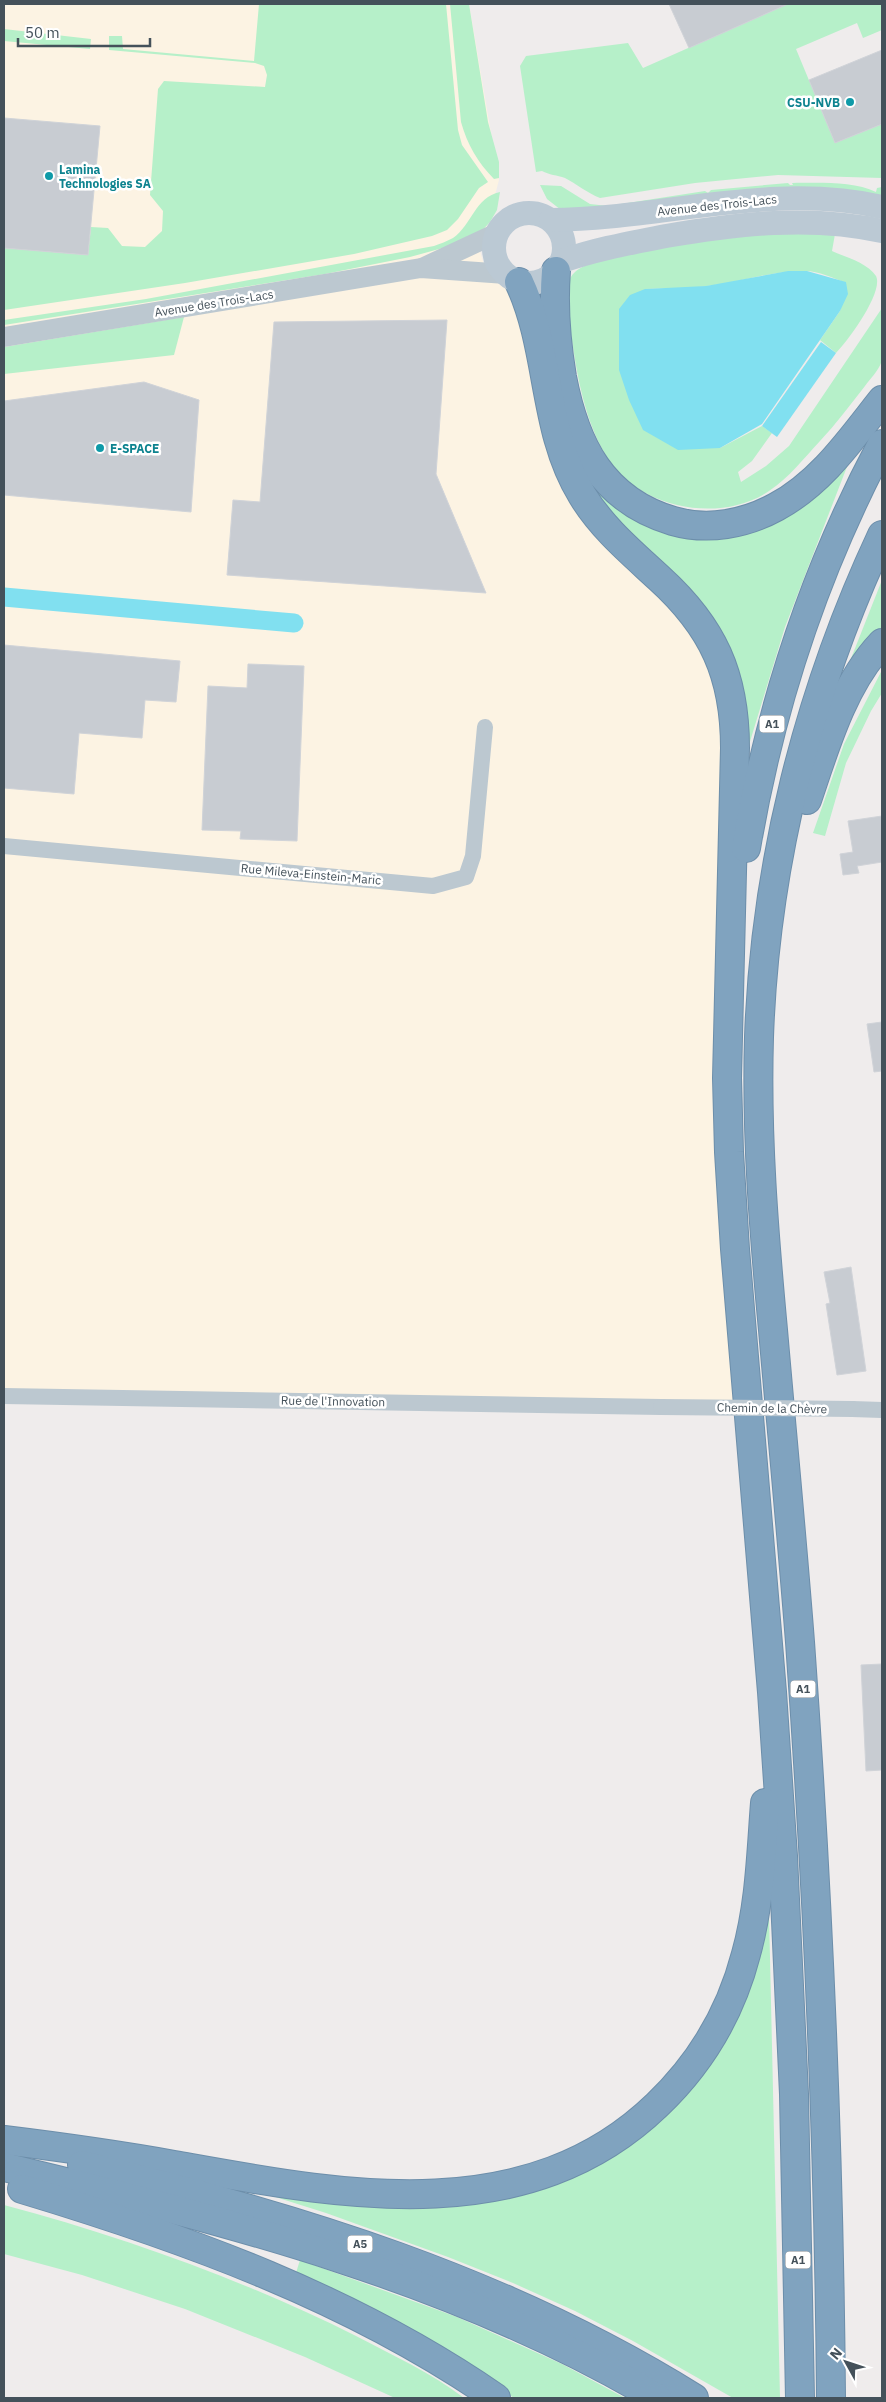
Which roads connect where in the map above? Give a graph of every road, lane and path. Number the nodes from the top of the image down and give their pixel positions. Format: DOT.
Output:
graph roads {
  1 [pos="882,207"];
  2 [pos="551,220"];
  3 [pos="882,231"];
  4 [pos="498,233"];
  5 [pos="559,266"];
  6 [pos="420,268"];
  7 [pos="512,278"];
  8 [pos="5,336"];
  9 [pos="882,400"];
  10 [pos="882,444"];
  11 [pos="882,535"];
  12 [pos="882,643"];
  13 [pos="485,727"];
  14 [pos="4,846"];
  15 [pos="762,981"];
  16 [pos="728,1021"];
  17 [pos="4,1396"];
  18 [pos="661,1407"];
  19 [pos="882,1410"];
  20 [pos="772,1692"];
  21 [pos="4,2140"];
  22 [pos="4,2147"];
  23 [pos="4,2167"];
  24 [pos="4,2184"];
  25 [pos="496,2398"];
  26 [pos="657,2398"];
  27 [pos="694,2398"];
  28 [pos="800,2398"];
  29 [pos="832,2398"];
  1 -- 2 [label="main road, Avenue des Trois-Lacs"];
  2 -- 4 [label="main road, Avenue des Trois-Lacs"];
  2 -- 5 [label="main road"];
  3 -- 5 [label="main road, Avenue des Trois-Lacs"];
  4 -- 6 [label="street, Avenue des Trois-Lacs"];
  4 -- 7 [label="main road"];
  5 -- 7 [label="main road, Avenue des Trois-Lacs"];
  5 -- 9 [label="highway"];
  6 -- 7 [label="street, Avenue des Trois-Lacs"];
  6 -- 8 [label="street, Avenue des Trois-Lacs"];
  7 -- 16 [label="highway"];
  10 -- 16 [label="highway, A1"];
  11 -- 15 [label="highway, A1"];
  12 -- 15 [label="highway"];
  13 -- 14 [label="street, Rue Mileva-Einstein-Maric"];
  15 -- 29 [label="highway, A1"];
  16 -- 20 [label="highway, A1"];
  17 -- 18 [label="street, Rue de l'Innovation"];
  18 -- 19 [label="street, Chemin de la Chèvre, bridge"];
  20 -- 21 [label="highway"];
  20 -- 28 [label="highway, A1"];
  22 -- 27 [label="highway, A5"];
  23 -- 26 [label="highway"];
  24 -- 25 [label="highway"];
}
